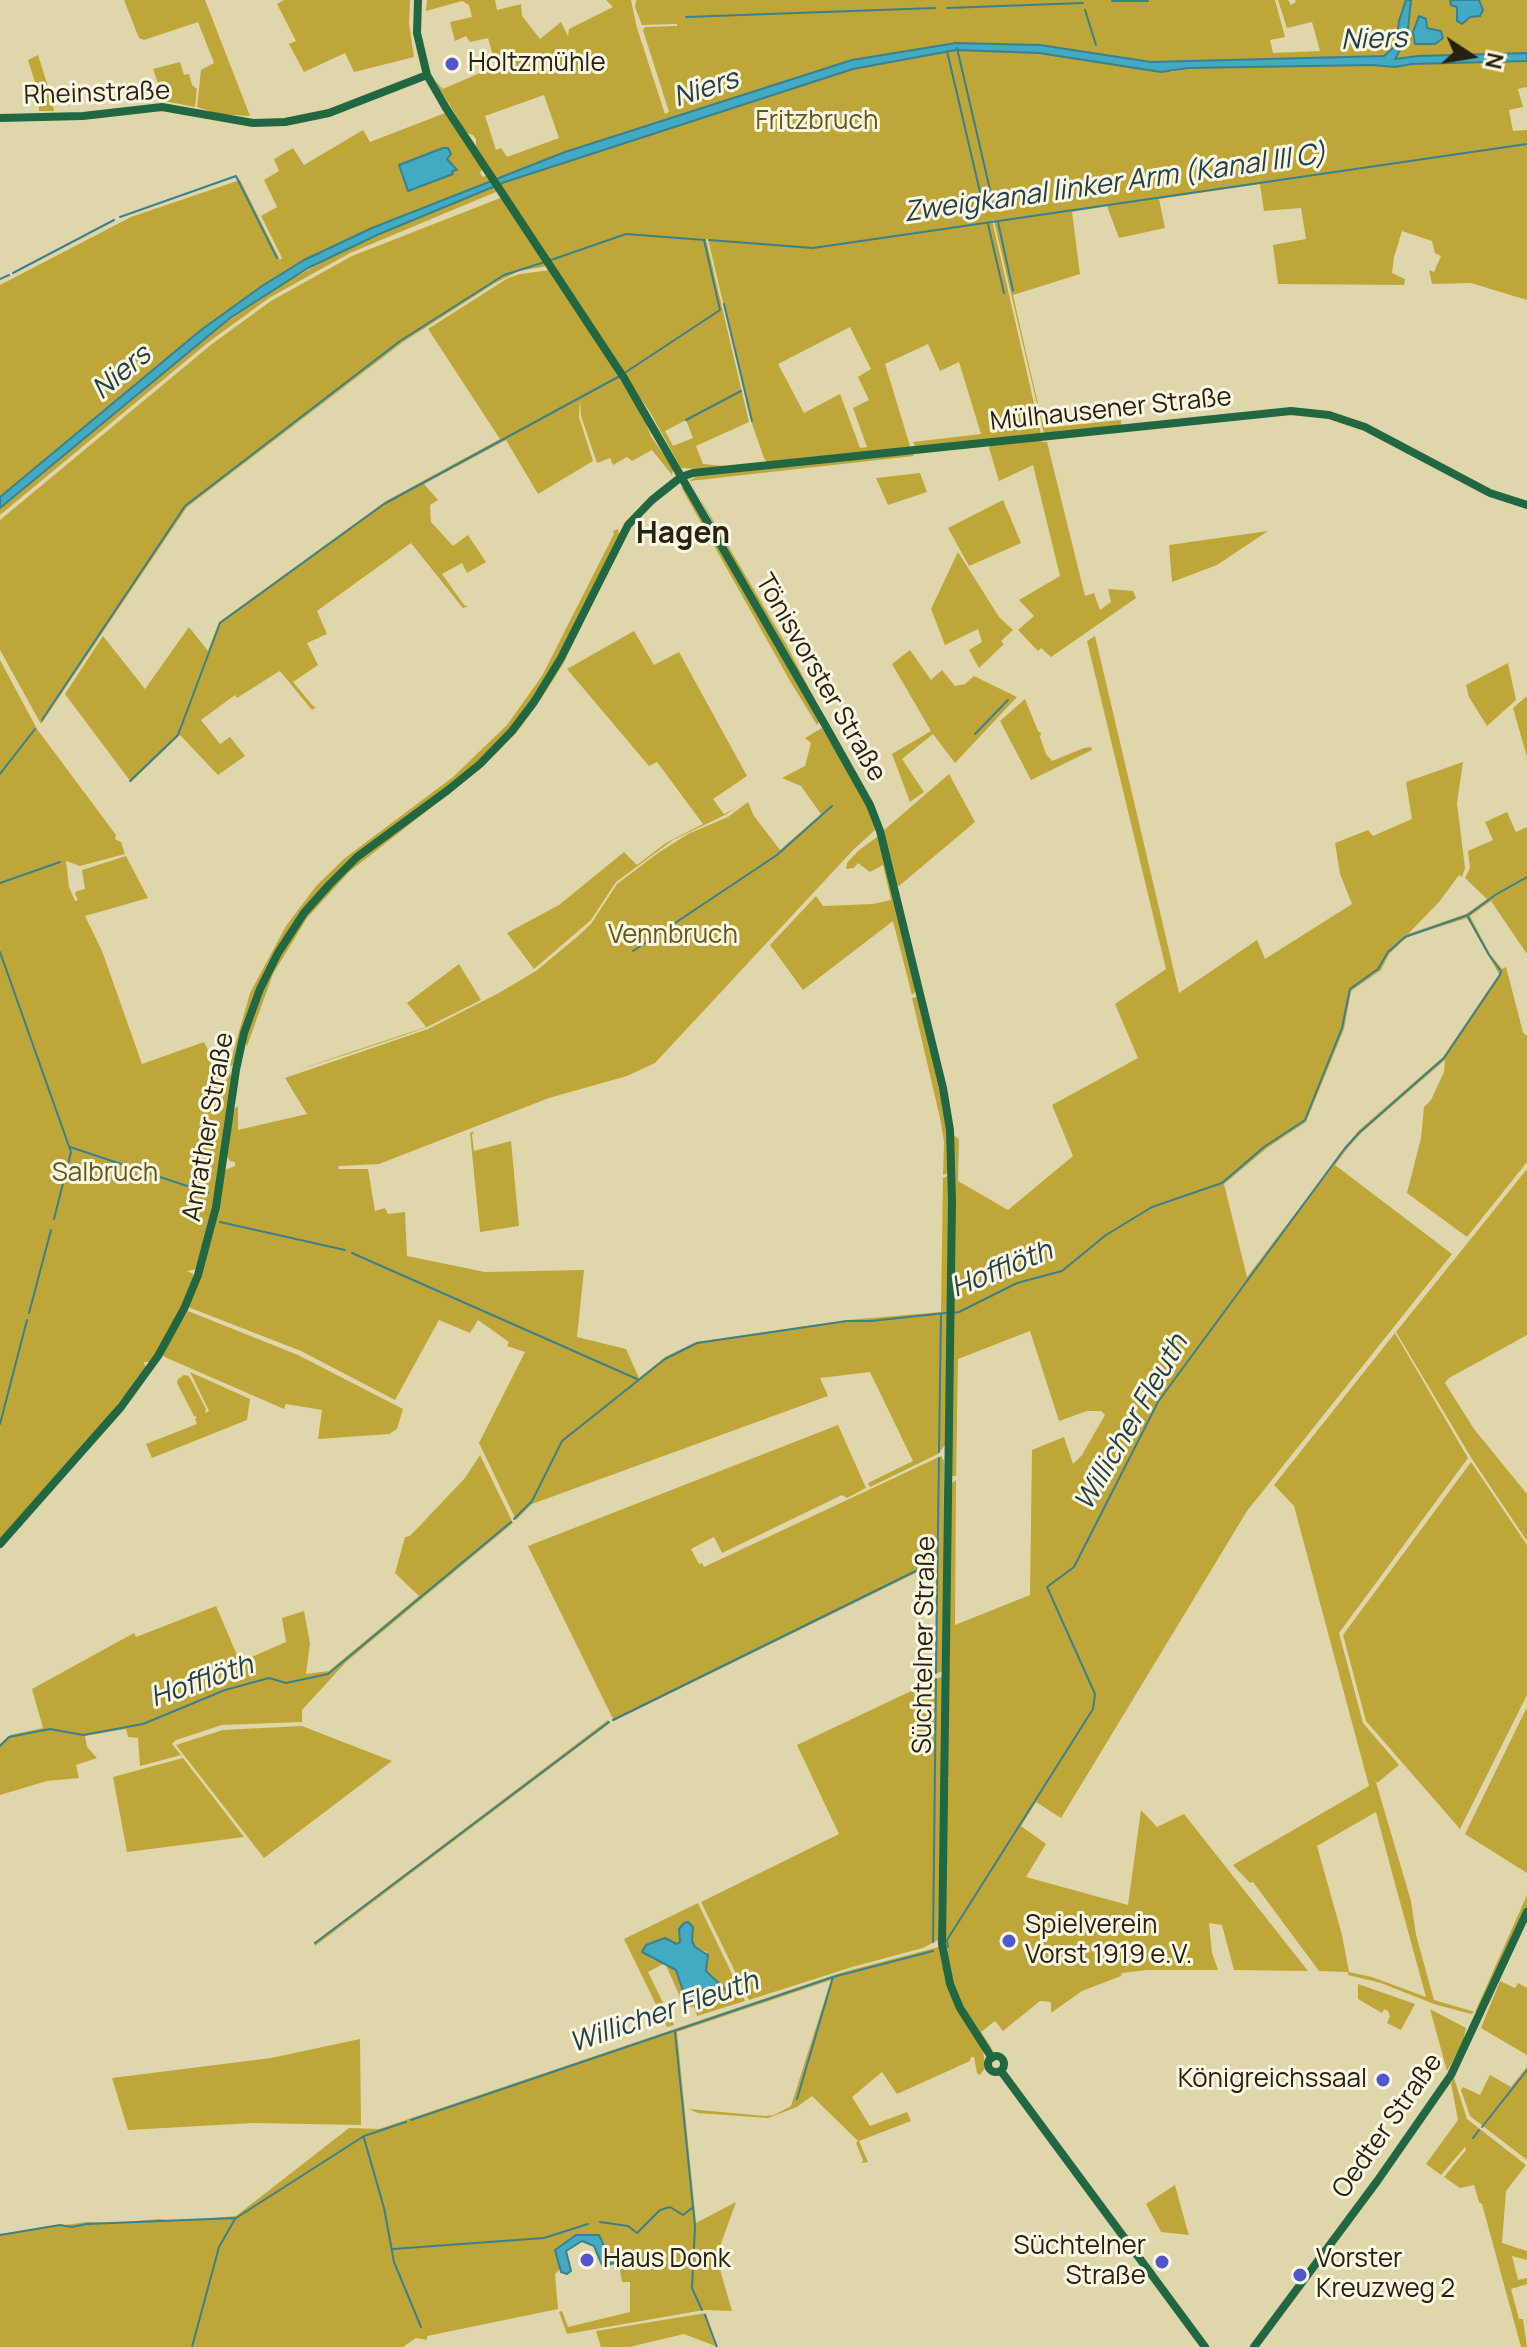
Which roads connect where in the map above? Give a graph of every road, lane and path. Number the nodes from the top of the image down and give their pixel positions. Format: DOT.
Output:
graph roads {
  1 [pos="418,0"];
  2 [pos="427,75"];
  3 [pos="0,118"];
  4 [pos="681,477"];
  5 [pos="1527,505"];
  6 [pos="950,1314"];
  7 [pos="0,1544"];
  8 [pos="1527,1912"];
  9 [pos="1205,2347"];
  10 [pos="1254,2347"];
  1 -- 2 [label="main road, Tönisvorster Straße"];
  2 -- 3 [label="main road, Rheinstraße"];
  2 -- 4 [label="main road, Tönisvorster Straße"];
  4 -- 5 [label="main road, Mülhausener Straße"];
  4 -- 6 [label="main road, Tönisvorster Straße"];
  4 -- 7 [label="main road, Anrather Straße"];
  6 -- 9 [label="main road, Süchtelner Straße"];
  8 -- 10 [label="main road, Oedter Straße"];
}
